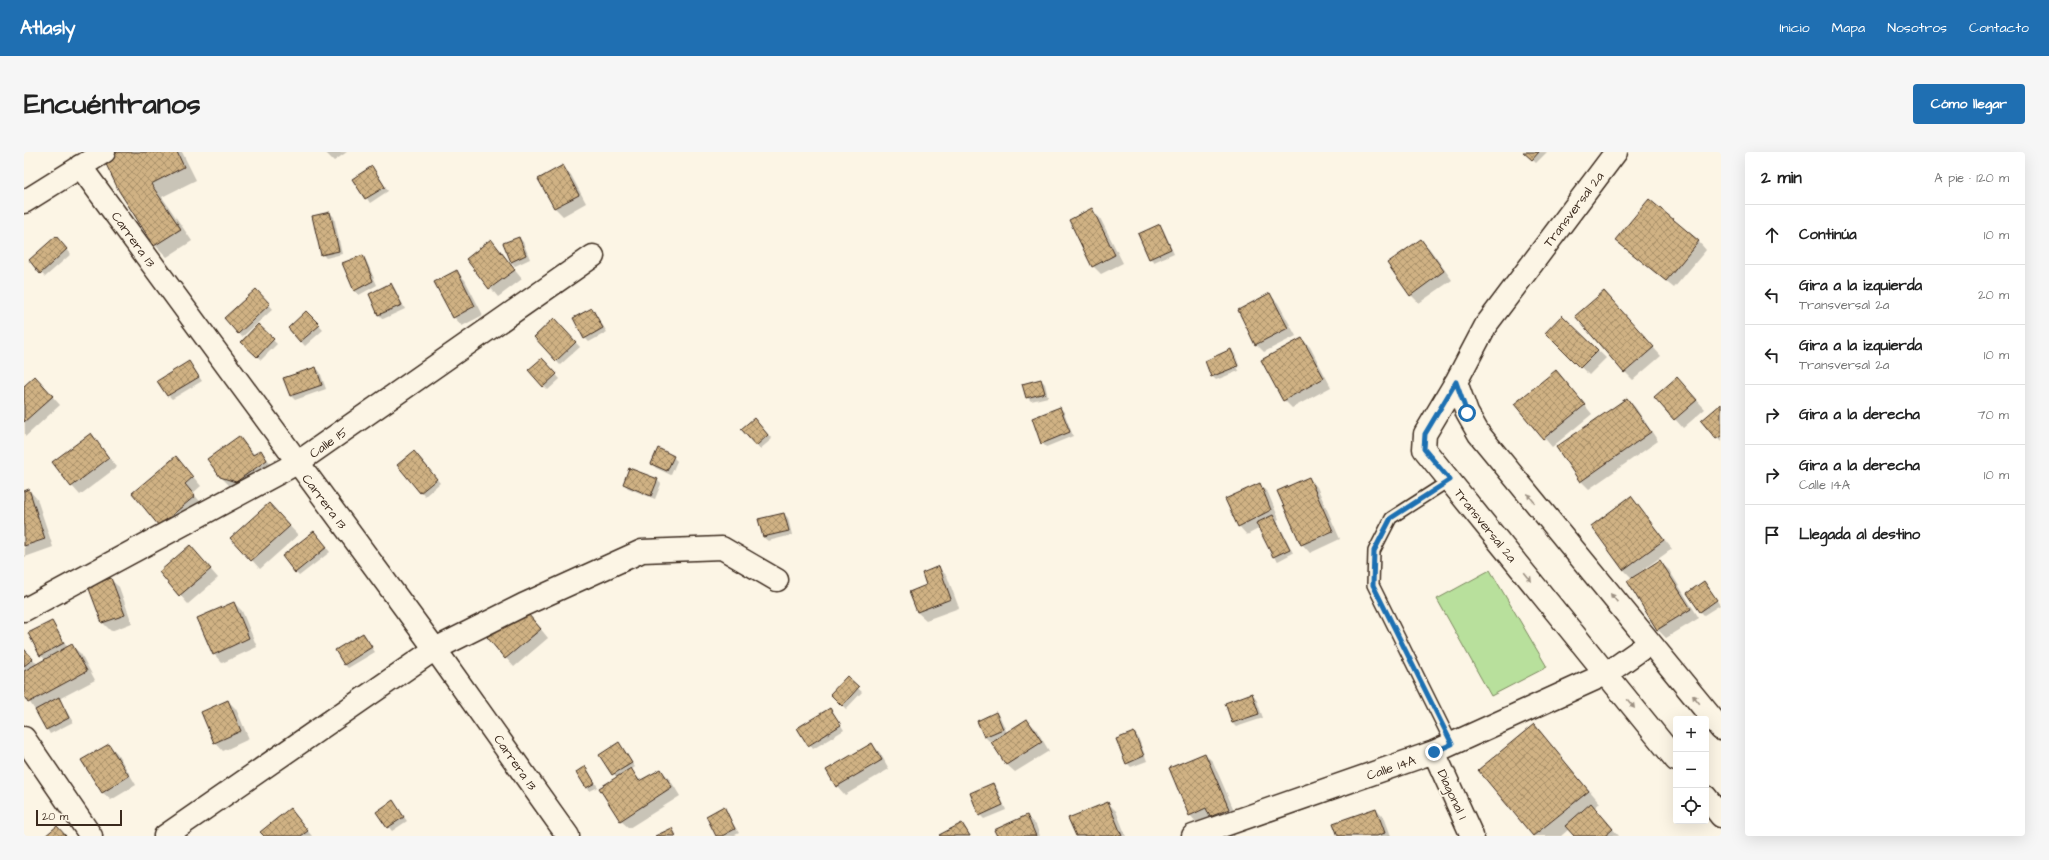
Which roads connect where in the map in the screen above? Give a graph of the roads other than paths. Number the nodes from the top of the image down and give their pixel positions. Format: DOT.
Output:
graph roads {
  1 [pos="104,152"];
  2 [pos="1616,152"];
  3 [pos="80,166"];
  4 [pos="24,202"];
  5 [pos="594,256"];
  6 [pos="1456,382"];
  7 [pos="297,463"];
  8 [pos="1450,480"];
  9 [pos="777,580"];
  10 [pos="24,610"];
  11 [pos="1650,643"];
  12 [pos="435,649"];
  13 [pos="1606,674"];
  14 [pos="1721,729"];
  15 [pos="24,738"];
  16 [pos="1443,748"];
  17 [pos="1673,756"];
  18 [pos="1709,801"];
  19 [pos="1721,816"];
  20 [pos="91,836"];
  21 [pos="165,836"];
  22 [pos="568,836"];
  23 [pos="1192,836"];
  24 [pos="1472,836"];
  1 -- 3 [label="street"];
  2 -- 6 [label="street, Transversal 2a"];
  3 -- 4 [label="street"];
  3 -- 7 [label="street, Carrera 13"];
  5 -- 7 [label="street, Calle 15"];
  6 -- 8 [label="street, Transversal 2a"];
  11 -- 6 [label="street, one-way"];
  7 -- 10 [label="street, Calle 15"];
  7 -- 12 [label="street, Carrera 13"];
  8 -- 13 [label="street, Transversal 2a, one-way"];
  8 -- 16 [label="lane"];
  9 -- 12 [label="street"];
  11 -- 13 [label="street, Calle 14A"];
  14 -- 11 [label="street, one-way"];
  12 -- 21 [label="street"];
  12 -- 22 [label="street, Carrera 13"];
  13 -- 16 [label="street, Calle 14A"];
  13 -- 17 [label="street, Transversal 2a, one-way"];
  15 -- 20 [label="street"];
  16 -- 23 [label="street, Calle 14A"];
  16 -- 24 [label="street, Diagonal 1"];
  18 -- 19 [label="street"];
}
